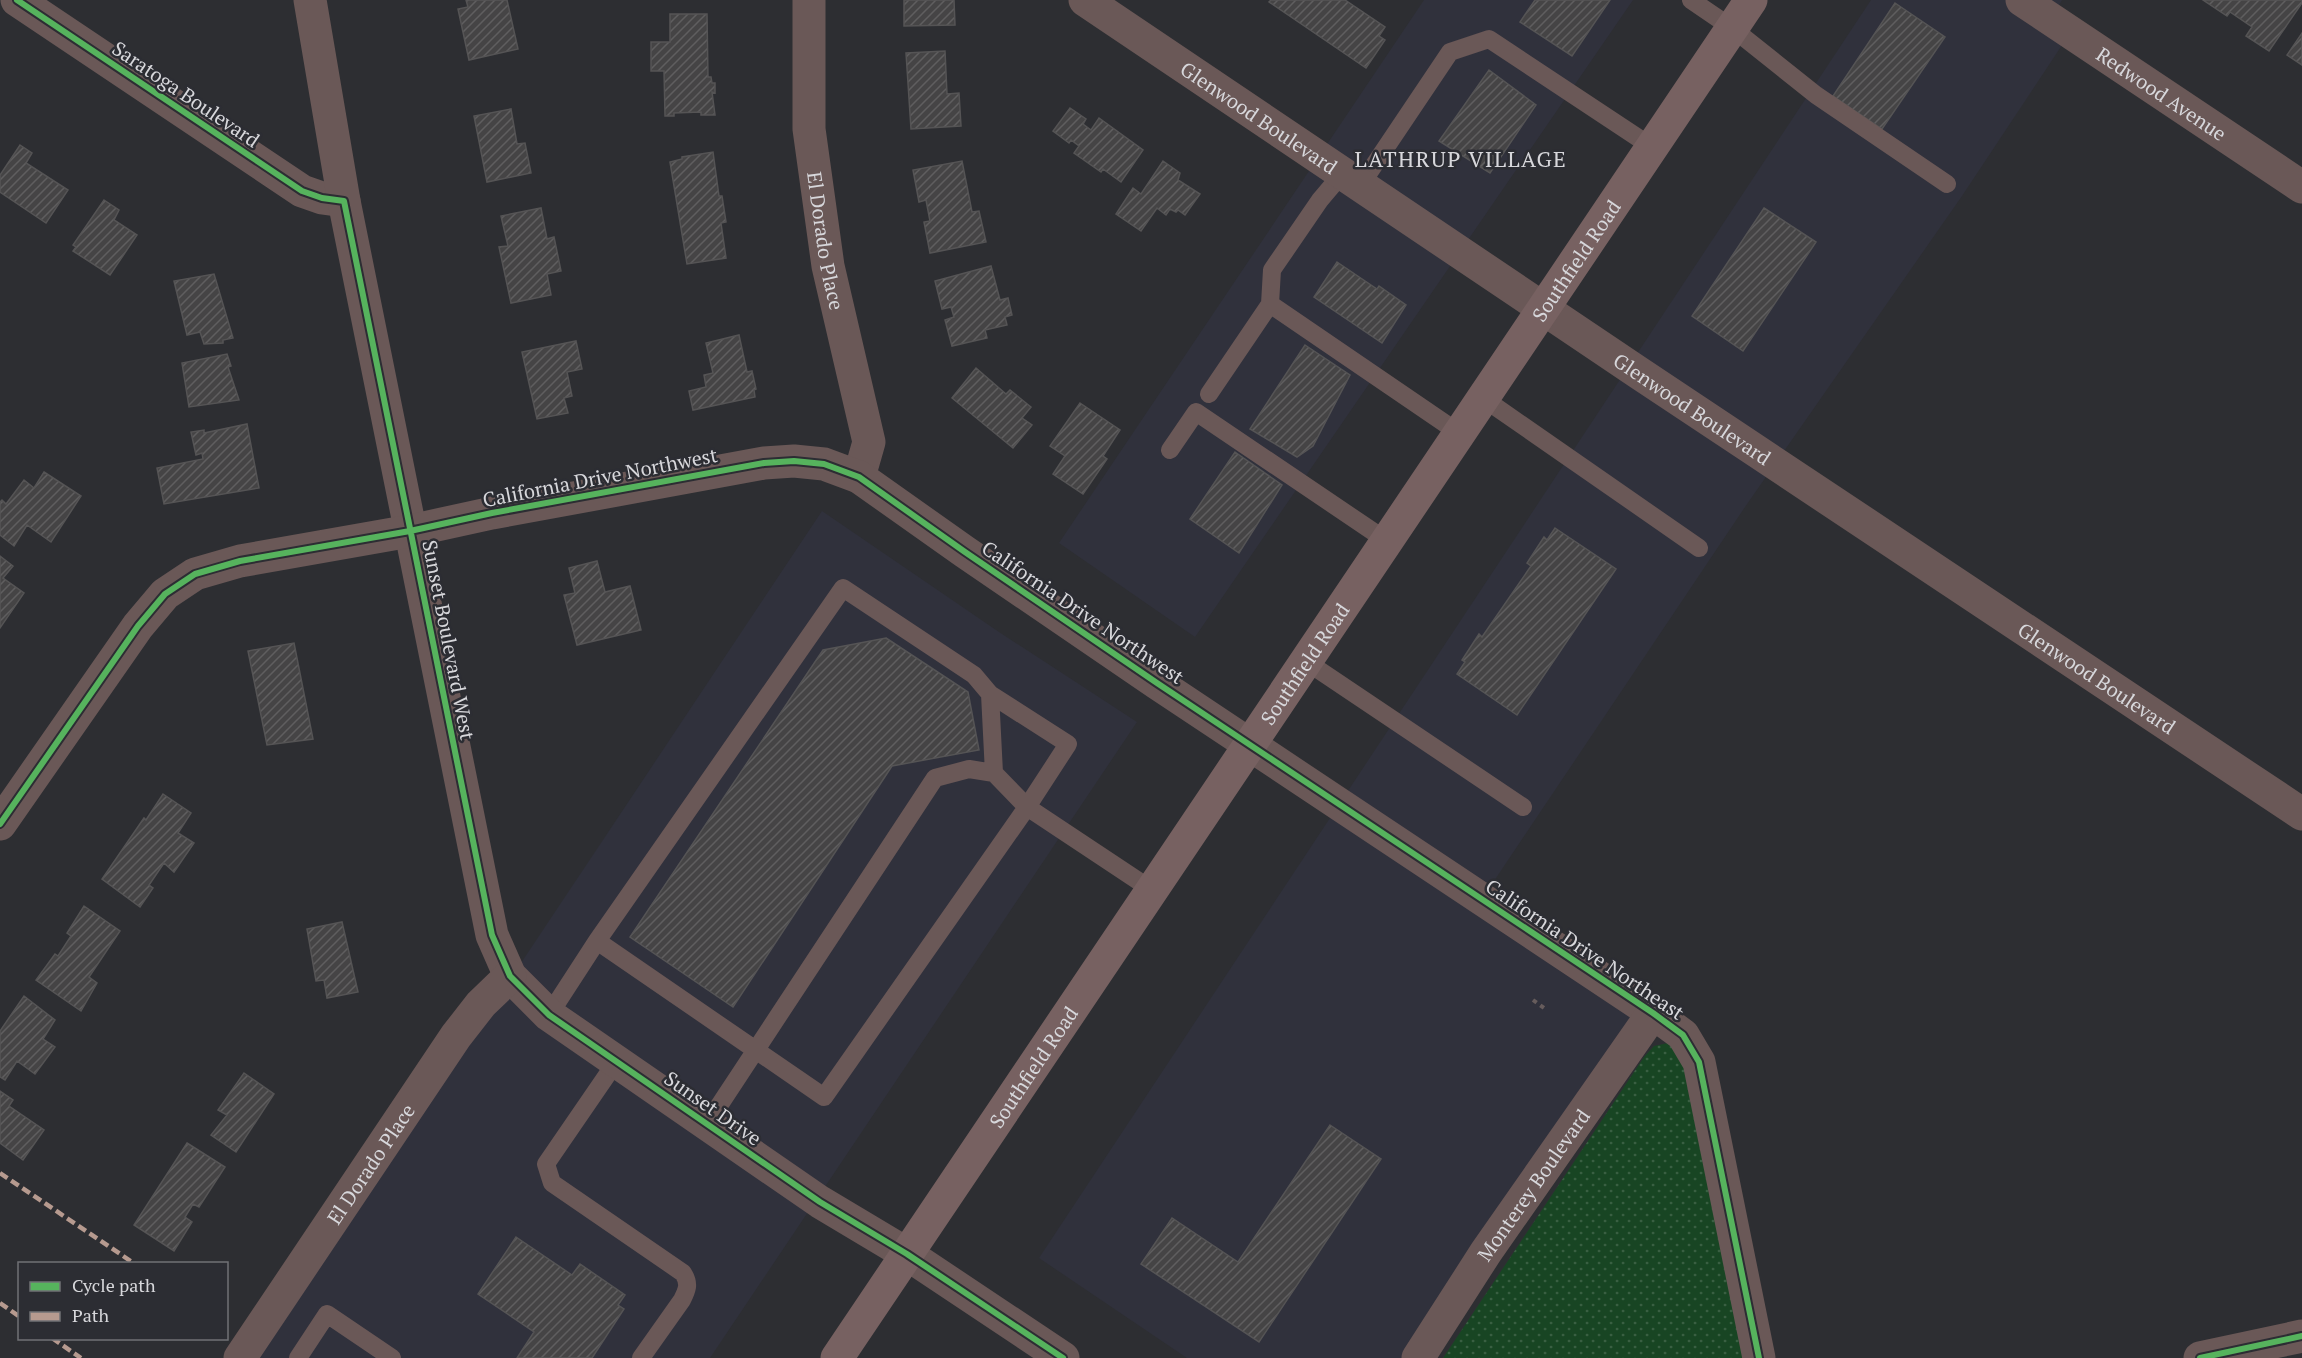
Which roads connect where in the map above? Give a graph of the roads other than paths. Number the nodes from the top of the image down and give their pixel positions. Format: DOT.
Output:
graph roads {
  1 [pos="17,0"];
  2 [pos="310,0"];
  3 [pos="809,0"];
  4 [pos="1085,0"];
  5 [pos="1691,0"];
  6 [pos="1751,0"];
  7 [pos="2022,0"];
  8 [pos="1732,28"];
  9 [pos="1652,147"];
  10 [pos="1351,180"];
  11 [pos="1947,184"];
  12 [pos="2302,187"];
  13 [pos="344,201"];
  14 [pos="1270,304"];
  15 [pos="1544,308"];
  16 [pos="1209,394"];
  17 [pos="1483,398"];
  18 [pos="1460,433"];
  19 [pos="1170,450"];
  20 [pos="859,477"];
  21 [pos="410,531"];
  22 [pos="1387,541"];
  23 [pos="1699,548"];
  24 [pos="1307,662"];
  25 [pos="990,694"];
  26 [pos="1251,745"];
  27 [pos="994,773"];
  28 [pos="1027,807"];
  29 [pos="1523,807"];
  30 [pos="2302,814"];
  31 [pos="0,824"];
  32 [pos="1152,890"];
  33 [pos="597,941"];
  34 [pos="510,976"];
  35 [pos="1653,1013"];
  36 [pos="549,1015"];
  37 [pos="756,1050"];
  38 [pos="616,1062"];
  39 [pos="706,1124"];
  40 [pos="907,1254"];
  41 [pos="2302,1336"];
  42 [pos="240,1358"];
  43 [pos="298,1358"];
  44 [pos="391,1358"];
  45 [pos="641,1358"];
  46 [pos="837,1358"];
  47 [pos="1063,1358"];
  48 [pos="1418,1358"];
  49 [pos="1758,1358"];
  50 [pos="2200,1358"];
  1 -- 13 [label="street, Saratoga Boulevard"];
  2 -- 13 [label="street, Sunset Boulevard West"];
  3 -- 20 [label="street, El Dorado Place"];
  4 -- 10 [label="street, Glenwood Boulevard"];
  5 -- 8 [label="lane"];
  6 -- 8 [label="main road, Southfield Road"];
  7 -- 12 [label="street, Redwood Avenue"];
  8 -- 9 [label="main road, Southfield Road"];
  8 -- 11 [label="lane"];
  9 -- 10 [label="lane"];
  9 -- 15 [label="main road, Southfield Road"];
  10 -- 14 [label="lane"];
  10 -- 15 [label="street, Glenwood Boulevard"];
  13 -- 21 [label="street, Sunset Boulevard West"];
  14 -- 16 [label="lane"];
  14 -- 18 [label="lane"];
  15 -- 17 [label="main road, Southfield Road"];
  15 -- 30 [label="street, Glenwood Boulevard"];
  17 -- 18 [label="main road, Southfield Road"];
  17 -- 23 [label="lane"];
  18 -- 22 [label="main road, Southfield Road"];
  19 -- 22 [label="lane"];
  20 -- 21 [label="street, California Drive Northwest"];
  20 -- 26 [label="street, California Drive Northwest"];
  21 -- 31 [label="street, California Drive Northwest"];
  21 -- 34 [label="street, Sunset Boulevard West"];
  22 -- 24 [label="main road, Southfield Road"];
  24 -- 26 [label="main road, Southfield Road"];
  24 -- 29 [label="lane"];
  25 -- 27 [label="lane"];
  25 -- 28 [label="lane"];
  25 -- 33 [label="lane"];
  26 -- 32 [label="main road, Southfield Road"];
  26 -- 35 [label="street, California Drive Northeast"];
  27 -- 28 [label="lane"];
  27 -- 37 [label="lane"];
  28 -- 32 [label="lane"];
  28 -- 37 [label="lane"];
  32 -- 40 [label="main road, Southfield Road"];
  33 -- 36 [label="lane"];
  33 -- 37 [label="lane"];
  34 -- 36 [label="street, Sunset Drive"];
  34 -- 42 [label="street, El Dorado Place"];
  35 -- 48 [label="street, Monterey Boulevard"];
  35 -- 49 [label="street, California Drive Northeast"];
  36 -- 38 [label="street, Sunset Drive"];
  37 -- 39 [label="lane"];
  38 -- 39 [label="street, Sunset Drive"];
  38 -- 45 [label="lane"];
  39 -- 40 [label="street, Sunset Drive"];
  40 -- 46 [label="main road, Southfield Road"];
  40 -- 47 [label="street, Sunset Drive"];
  41 -- 50 [label="street"];
  43 -- 44 [label="lane"];
}
